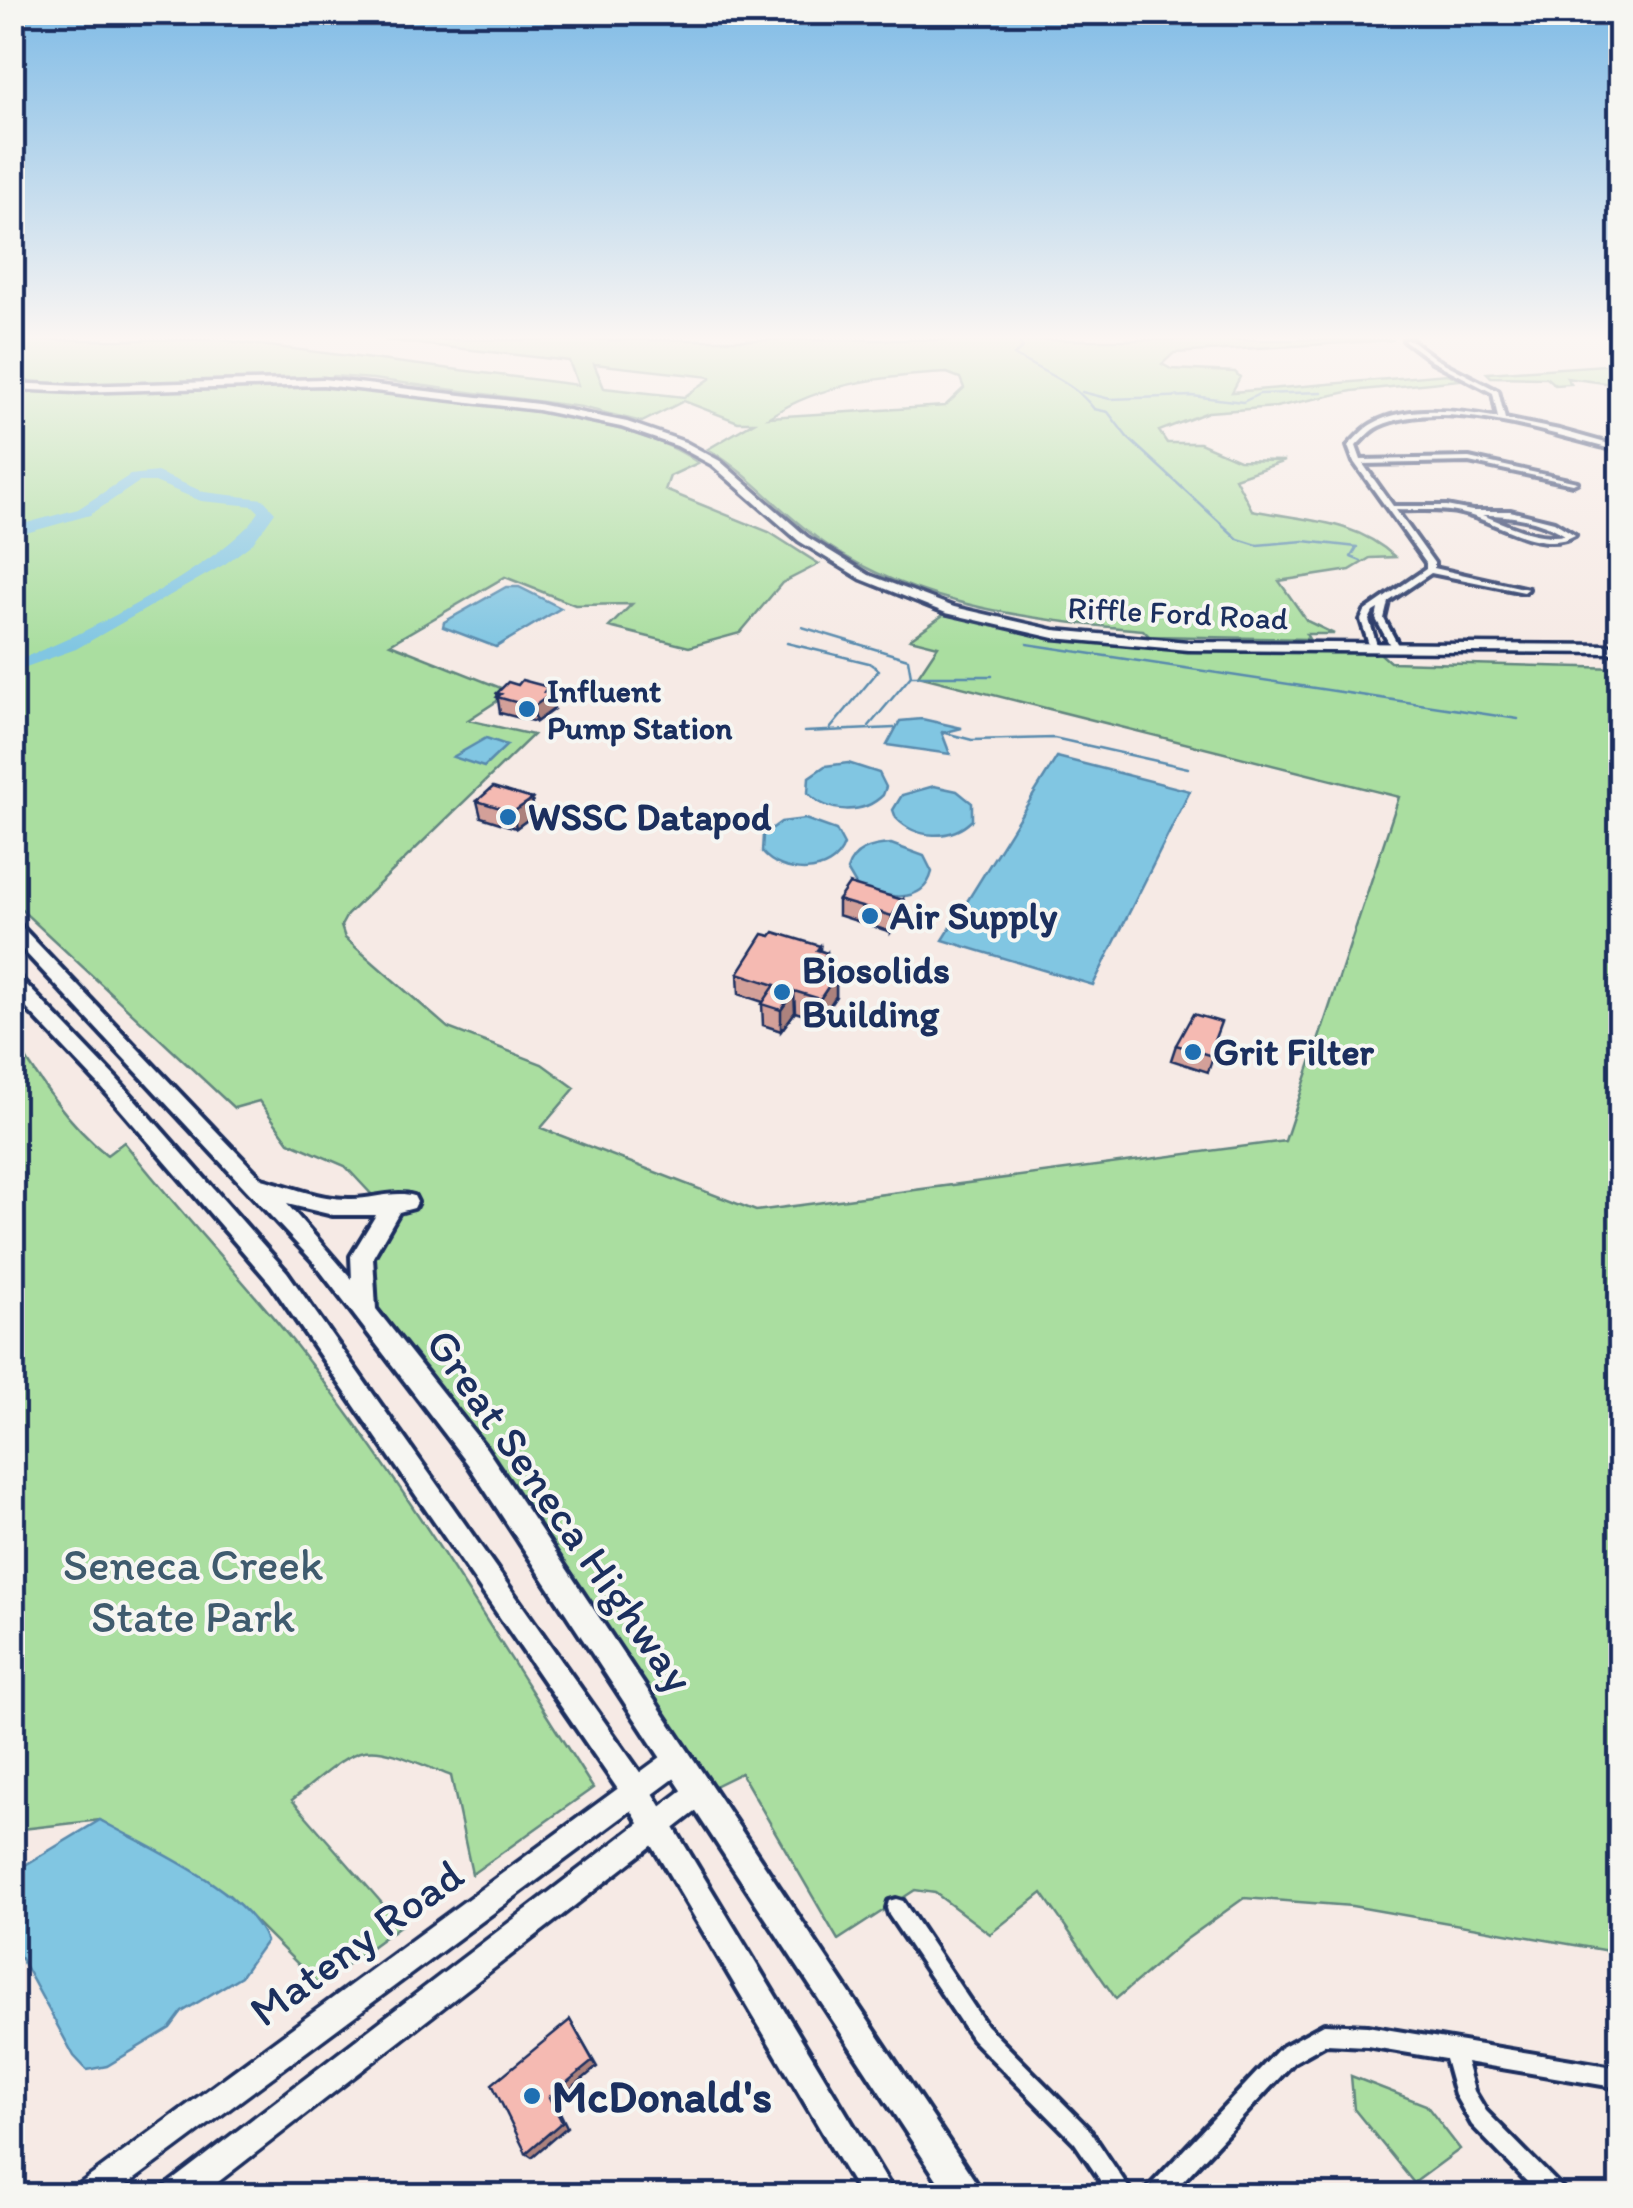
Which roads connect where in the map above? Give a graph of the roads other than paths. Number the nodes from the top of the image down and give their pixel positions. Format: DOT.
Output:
graph roads {
  1 [pos="676,443"];
  2 [pos="1354,443"];
  3 [pos="1358,462"];
  4 [pos="1573,482"];
  5 [pos="1395,508"];
  6 [pos="1472,513"];
  7 [pos="1430,570"];
  8 [pos="1524,590"];
  9 [pos="1384,602"];
  10 [pos="1374,648"];
  11 [pos="1395,648"];
  12 [pos="1620,649"];
  13 [pos="12,928"];
  14 [pos="12,981"];
  15 [pos="253,1182"];
  16 [pos="366,1312"];
  17 [pos="678,1760"];
  18 [pos="634,1788"];
  19 [pos="698,1794"];
  20 [pos="655,1827"];
  21 [pos="896,1908"];
  22 [pos="1452,2050"];
  23 [pos="1620,2078"];
  24 [pos="87,2196"];
  25 [pos="175,2196"];
  26 [pos="879,2196"];
  27 [pos="968,2196"];
  28 [pos="1124,2196"];
  29 [pos="1154,2196"];
  30 [pos="1556,2196"];
  1 -- 10 [label="street, Riffle Ford Road"];
  2 -- 3 [label="street"];
  3 -- 4 [label="street"];
  3 -- 5 [label="street"];
  5 -- 6 [label="street"];
  5 -- 7 [label="street"];
  6 -- 6 [label="street"];
  7 -- 8 [label="street"];
  7 -- 9 [label="street"];
  9 -- 10 [label="street"];
  9 -- 11 [label="street"];
  10 -- 11 [label="street, Riffle Ford Road"];
  11 -- 12 [label="street, Riffle Ford Road"];
  13 -- 15 [label="main road, Great Seneca Highway"];
  14 -- 18 [label="main road"];
  15 -- 16 [label="main road, Great Seneca Highway"];
  15 -- 16 [label="main road"];
  16 -- 17 [label="main road, Great Seneca Highway"];
  17 -- 18 [label="street, Mateny Road"];
  17 -- 19 [label="main road, Great Seneca Highway"];
  18 -- 20 [label="main road"];
  18 -- 24 [label="street, Mateny Road"];
  19 -- 20 [label="street"];
  19 -- 27 [label="main road, Great Seneca Highway"];
  20 -- 25 [label="street"];
  20 -- 26 [label="main road"];
  21 -- 28 [label="street"];
  22 -- 23 [label="street"];
  22 -- 29 [label="street"];
  22 -- 30 [label="street"];
}
